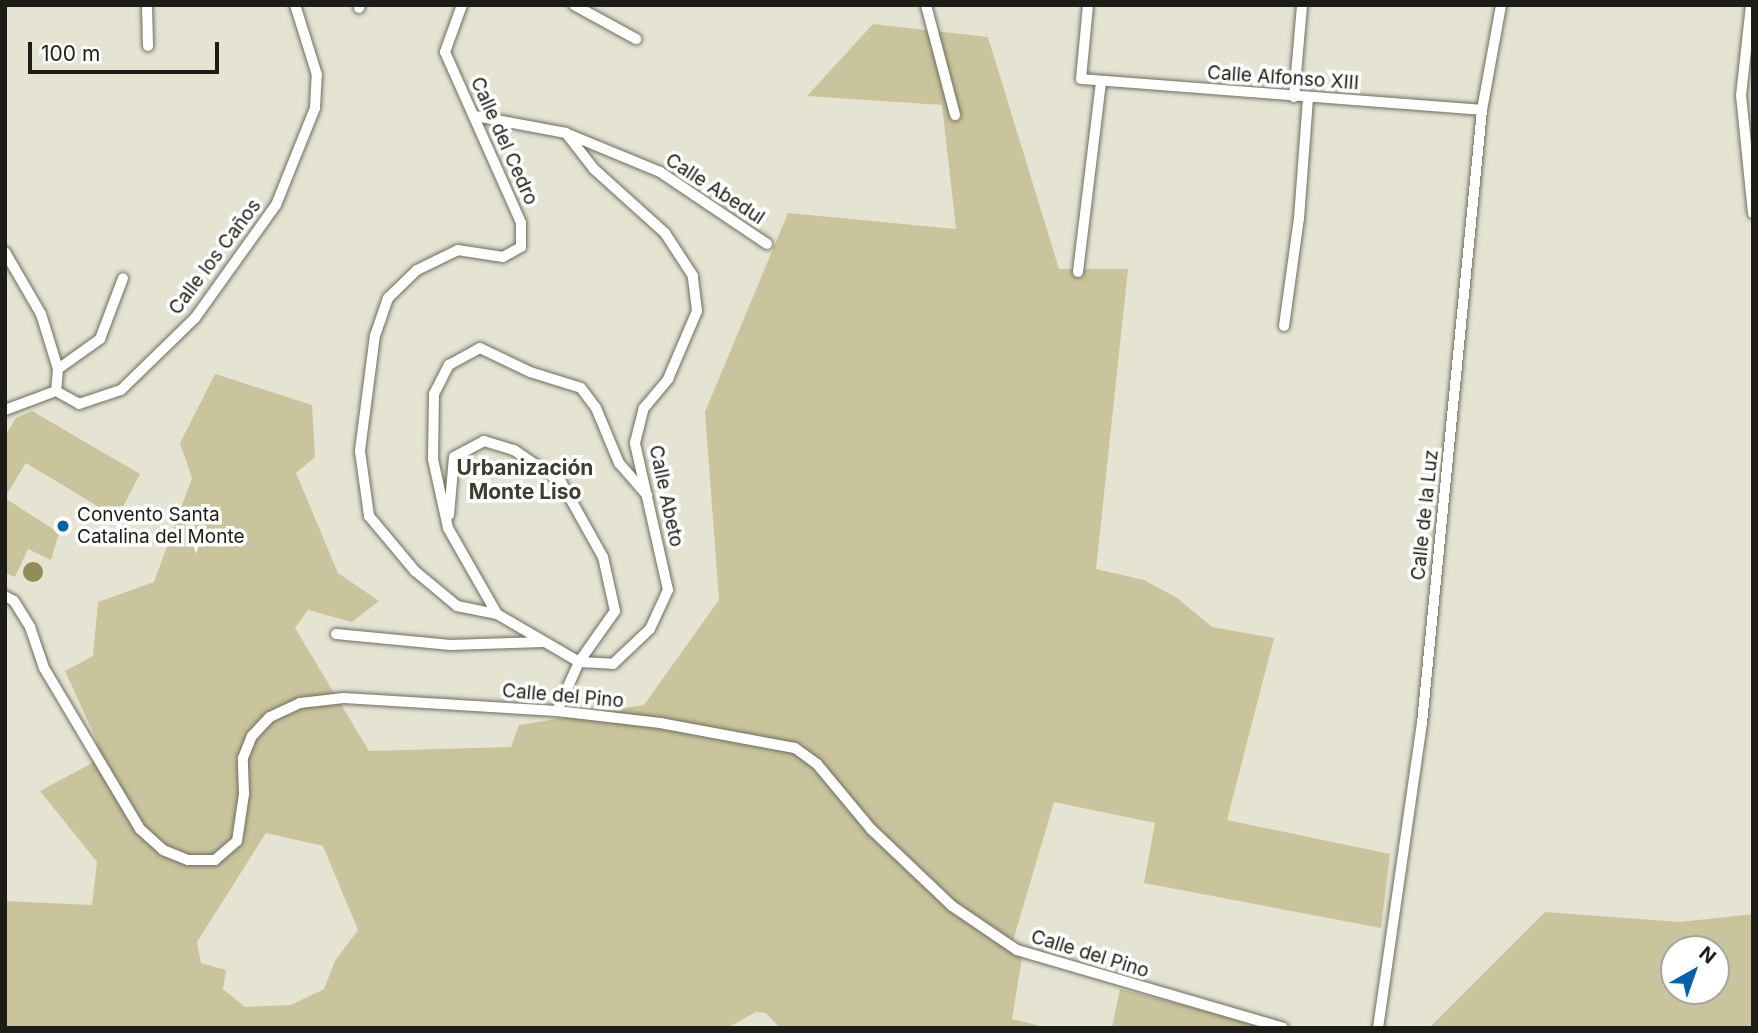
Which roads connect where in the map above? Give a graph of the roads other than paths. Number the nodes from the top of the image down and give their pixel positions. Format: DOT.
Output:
graph roads {
  1 [pos="147,5"];
  2 [pos="295,5"];
  3 [pos="462,5"];
  4 [pos="574,5"];
  5 [pos="926,5"];
  6 [pos="1088,5"];
  7 [pos="1301,5"];
  8 [pos="1501,5"];
  9 [pos="1751,5"];
  10 [pos="636,38"];
  11 [pos="148,46"];
  12 [pos="1749,55"];
  13 [pos="1101,81"];
  14 [pos="1294,97"];
  15 [pos="1308,98"];
  16 [pos="1482,110"];
  17 [pos="955,115"];
  18 [pos="475,116"];
  19 [pos="566,133"];
  20 [pos="1753,213"];
  21 [pos="767,244"];
  22 [pos="5,252"];
  23 [pos="1079,272"];
  24 [pos="123,278"];
  25 [pos="1284,326"];
  26 [pos="58,369"];
  27 [pos="56,391"];
  28 [pos="5,410"];
  29 [pos="649,497"];
  30 [pos="448,528"];
  31 [pos="5,596"];
  32 [pos="497,614"];
  33 [pos="336,634"];
  34 [pos="545,642"];
  35 [pos="579,662"];
  36 [pos="557,711"];
  37 [pos="1283,1028"];
  38 [pos="1378,1028"];
  1 -- 11 [label="street"];
  2 -- 27 [label="street, Calle los Caños"];
  3 -- 18 [label="street, Calle del Cedro"];
  4 -- 10 [label="street"];
  5 -- 17 [label="street"];
  6 -- 13 [label="street, Calle Alfonso XIII"];
  7 -- 14 [label="street"];
  8 -- 16 [label="street, Calle de la Luz"];
  9 -- 12 [label="street"];
  12 -- 20 [label="street"];
  13 -- 14 [label="street, Calle Alfonso XIII"];
  13 -- 23 [label="street"];
  14 -- 15 [label="street, Calle Alfonso XIII"];
  15 -- 16 [label="street, Calle Alfonso XIII"];
  15 -- 25 [label="street"];
  16 -- 38 [label="street, Calle de la Luz"];
  18 -- 19 [label="street"];
  18 -- 32 [label="street, Calle del Cedro"];
  19 -- 21 [label="street, Calle Abedul"];
  19 -- 29 [label="street, Calle Abeto"];
  22 -- 26 [label="street"];
  24 -- 26 [label="street"];
  26 -- 27 [label="street"];
  27 -- 28 [label="street"];
  29 -- 30 [label="street"];
  29 -- 35 [label="street, Calle Abeto"];
  30 -- 32 [label="street"];
  30 -- 35 [label="street"];
  31 -- 36 [label="street, Calle del Pino"];
  32 -- 34 [label="street, Calle del Cedro"];
  33 -- 34 [label="street"];
  34 -- 35 [label="street, Calle del Cedro"];
  35 -- 36 [label="street"];
  36 -- 37 [label="street, Calle del Pino"];
}
